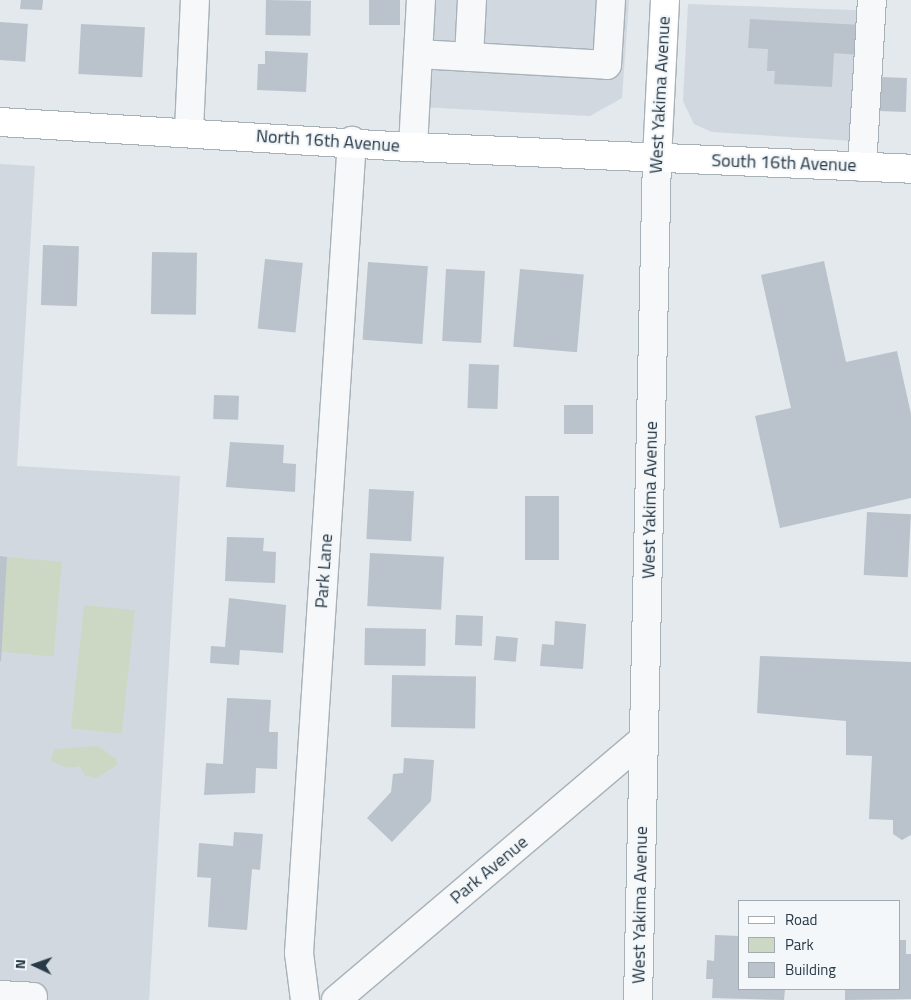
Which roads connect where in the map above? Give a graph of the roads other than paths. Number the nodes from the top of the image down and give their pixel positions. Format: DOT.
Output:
graph roads {
  1 [pos="195,0"];
  2 [pos="421,0"];
  3 [pos="472,0"];
  4 [pos="611,0"];
  5 [pos="665,0"];
  6 [pos="872,0"];
  7 [pos="418,54"];
  8 [pos="469,57"];
  9 [pos="0,122"];
  10 [pos="189,131"];
  11 [pos="352,141"];
  12 [pos="413,147"];
  13 [pos="657,158"];
  14 [pos="862,166"];
  15 [pos="911,169"];
  16 [pos="643,740"];
  17 [pos="0,995"];
  18 [pos="33,997"];
  19 [pos="305,1000"];
  20 [pos="336,1000"];
  21 [pos="638,1000"];
  1 -- 10 [label="street"];
  2 -- 7 [label="street"];
  3 -- 8 [label="street"];
  4 -- 8 [label="street"];
  5 -- 13 [label="main road, West Yakima Avenue"];
  6 -- 14 [label="street"];
  7 -- 8 [label="street"];
  7 -- 12 [label="street"];
  9 -- 10 [label="main road, North 16th Avenue"];
  10 -- 11 [label="main road, North 16th Avenue"];
  11 -- 12 [label="main road, North 16th Avenue"];
  11 -- 19 [label="street, Park Lane"];
  12 -- 13 [label="main road, North 16th Avenue"];
  13 -- 14 [label="main road, South 16th Avenue"];
  13 -- 16 [label="street, West Yakima Avenue"];
  14 -- 15 [label="main road, South 16th Avenue"];
  16 -- 20 [label="street, Park Avenue"];
  16 -- 21 [label="street, West Yakima Avenue"];
  17 -- 18 [label="street"];
}
